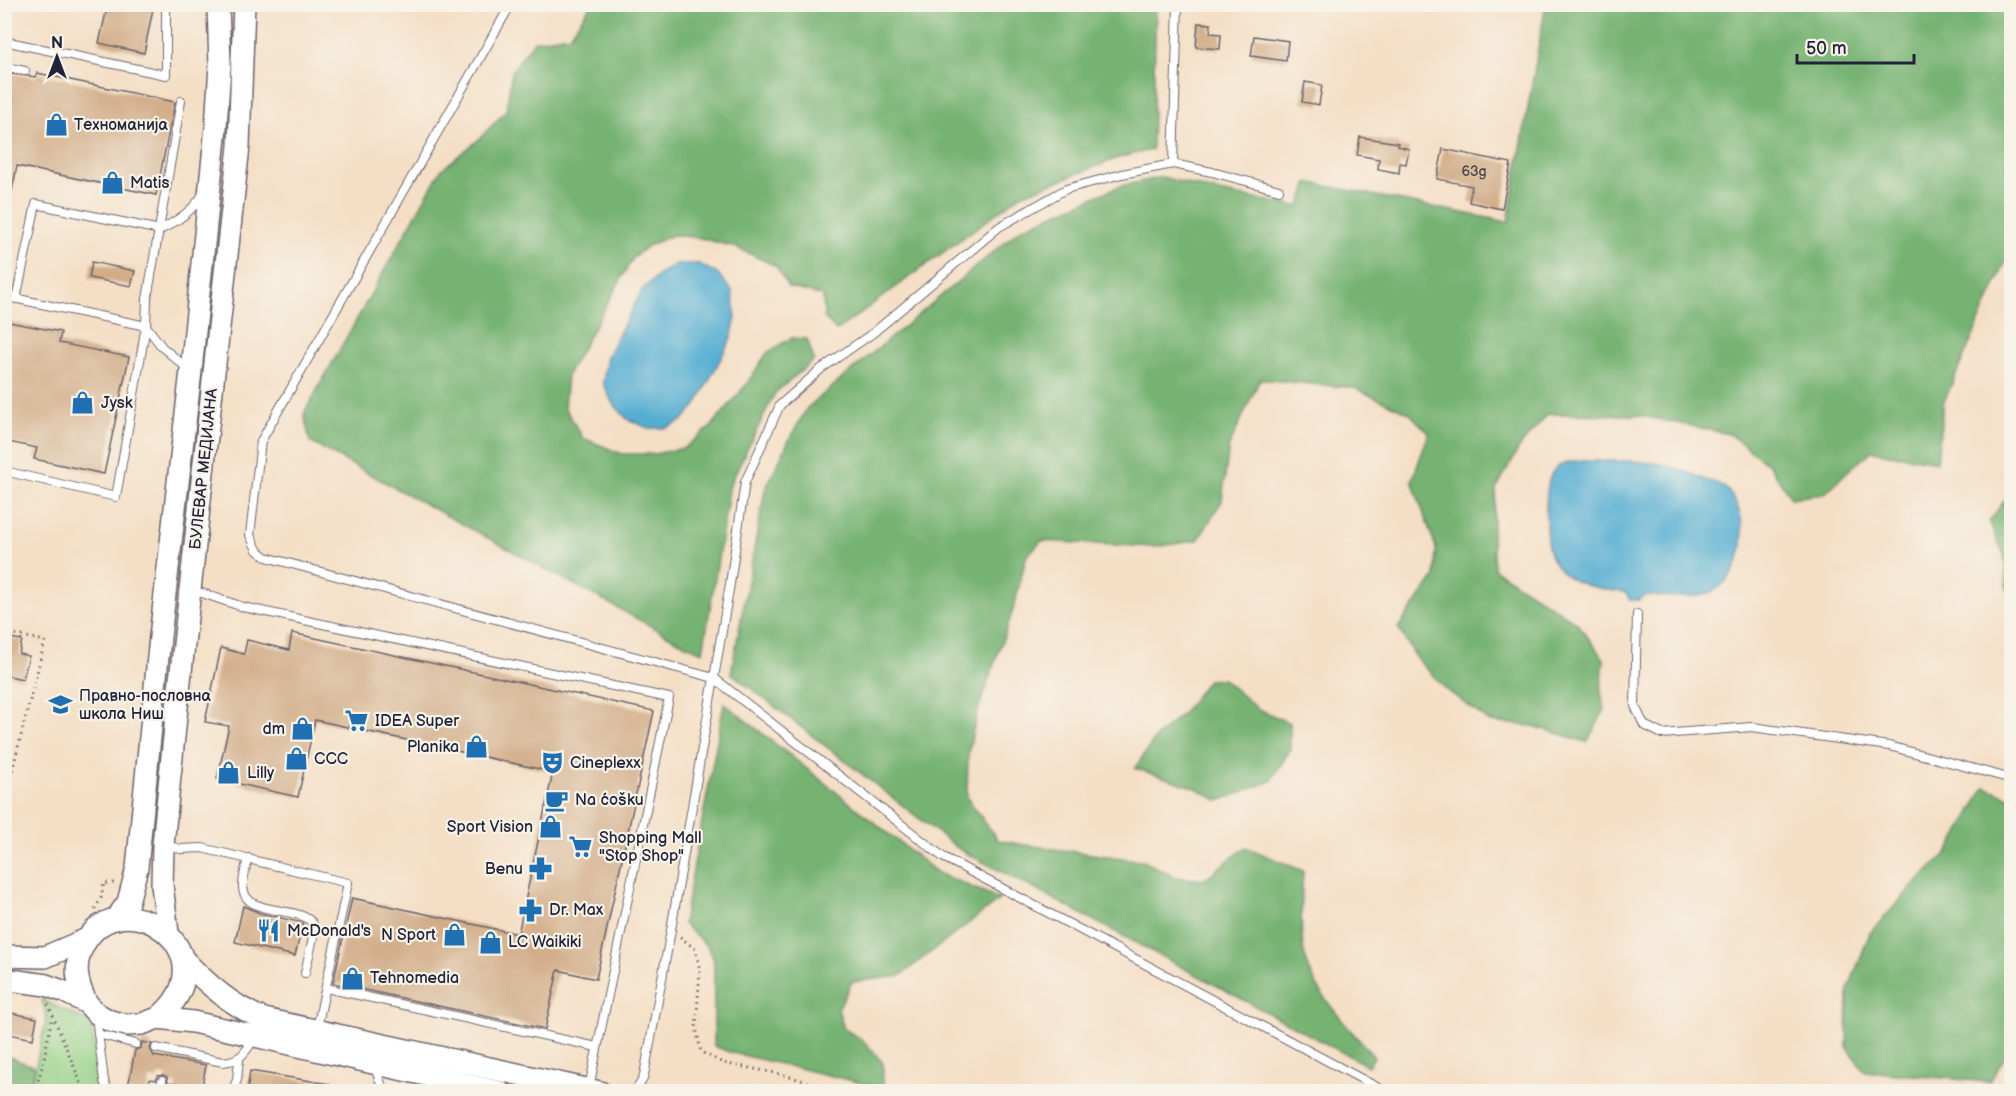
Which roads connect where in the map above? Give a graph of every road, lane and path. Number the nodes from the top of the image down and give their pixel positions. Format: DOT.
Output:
graph roads {
  1 [pos="166,4"];
  2 [pos="218,4"];
  3 [pos="244,4"];
  4 [pos="511,4"];
  5 [pos="1178,4"];
  6 [pos="4,41"];
  7 [pos="4,67"];
  8 [pos="25,71"];
  9 [pos="181,101"];
  10 [pos="1173,164"];
  11 [pos="210,176"];
  12 [pos="1279,190"];
  13 [pos="160,230"];
  14 [pos="4,296"];
  15 [pos="16,299"];
  16 [pos="146,326"];
  17 [pos="191,371"];
  18 [pos="4,471"];
  19 [pos="189,593"];
  20 [pos="1637,614"];
  21 [pos="4,632"];
  22 [pos="714,678"];
  23 [pos="2012,779"];
  24 [pos="4,787"];
  25 [pos="164,845"];
  26 [pos="248,858"];
  27 [pos="116,919"];
  28 [pos="671,930"];
  29 [pos="168,933"];
  30 [pos="87,939"];
  31 [pos="4,956"];
  32 [pos="184,960"];
  33 [pos="305,973"];
  34 [pos="4,979"];
  35 [pos="326,988"];
  36 [pos="46,999"];
  37 [pos="91,1008"];
  38 [pos="52,1016"];
  39 [pos="158,1018"];
  40 [pos="317,1030"];
  41 [pos="98,1034"];
  42 [pos="256,1036"];
  43 [pos="136,1044"];
  44 [pos="597,1047"];
  45 [pos="156,1048"];
  46 [pos="239,1059"];
  47 [pos="374,1064"];
  48 [pos="162,1081"];
  49 [pos="594,1090"];
  50 [pos="34,1092"];
  51 [pos="82,1092"];
  52 [pos="108,1092"];
  53 [pos="159,1092"];
  54 [pos="232,1092"];
  55 [pos="384,1092"];
  56 [pos="500,1092"];
  57 [pos="635,1092"];
  58 [pos="840,1092"];
  59 [pos="1386,1092"];
  1 -- 6 [label="lane"];
  2 -- 11 [label="main road, БУЛЕВАР МЕДИЈАНА"];
  3 -- 19 [label="main road, БУЛЕВАР МЕДИЈАНА"];
  4 -- 22 [label="lane"];
  5 -- 10 [label="lane"];
  7 -- 8 [label="lane"];
  9 -- 13 [label="lane"];
  10 -- 12 [label="lane"];
  10 -- 22 [label="lane"];
  11 -- 13 [label="lane"];
  11 -- 17 [label="main road, БУЛЕВАР МЕДИЈАНА"];
  13 -- 15 [label="lane"];
  13 -- 16 [label="lane"];
  14 -- 15 [label="lane"];
  15 -- 16 [label="lane"];
  16 -- 17 [label="lane"];
  16 -- 18 [label="lane"];
  17 -- 27 [label="main road, БУЛЕВАР МЕДИЈАНА"];
  19 -- 25 [label="main road, БУЛЕВАР МЕДИЈАНА"];
  19 -- 44 [label="lane"];
  20 -- 23 [label="lane"];
  21 -- 24 [label="path"];
  22 -- 28 [label="lane"];
  22 -- 59 [label="lane"];
  25 -- 26 [label="lane"];
  25 -- 29 [label="main road, БУЛЕВАР МЕДИЈАНА"];
  26 -- 33 [label="lane"];
  26 -- 35 [label="lane"];
  27 -- 29 [label="main road"];
  27 -- 30 [label="main road"];
  28 -- 57 [label="lane"];
  28 -- 58 [label="path"];
  29 -- 32 [label="main road"];
  30 -- 31 [label="main road"];
  30 -- 37 [label="main road"];
  32 -- 39 [label="main road"];
  32 -- 40 [label="main road"];
  34 -- 37 [label="main road"];
  35 -- 40 [label="lane"];
  35 -- 44 [label="lane"];
  36 -- 38 [label="path"];
  37 -- 39 [label="main road"];
  37 -- 41 [label="lane"];
  38 -- 50 [label="path"];
  38 -- 51 [label="path"];
  39 -- 42 [label="main road"];
  40 -- 49 [label="main road"];
  41 -- 43 [label="lane"];
  41 -- 52 [label="lane"];
  42 -- 46 [label="lane"];
  42 -- 47 [label="main road"];
  44 -- 49 [label="lane"];
  45 -- 46 [label="lane"];
  46 -- 54 [label="lane"];
  47 -- 55 [label="lane"];
  47 -- 56 [label="main road"];
  48 -- 53 [label="lane"];
}
